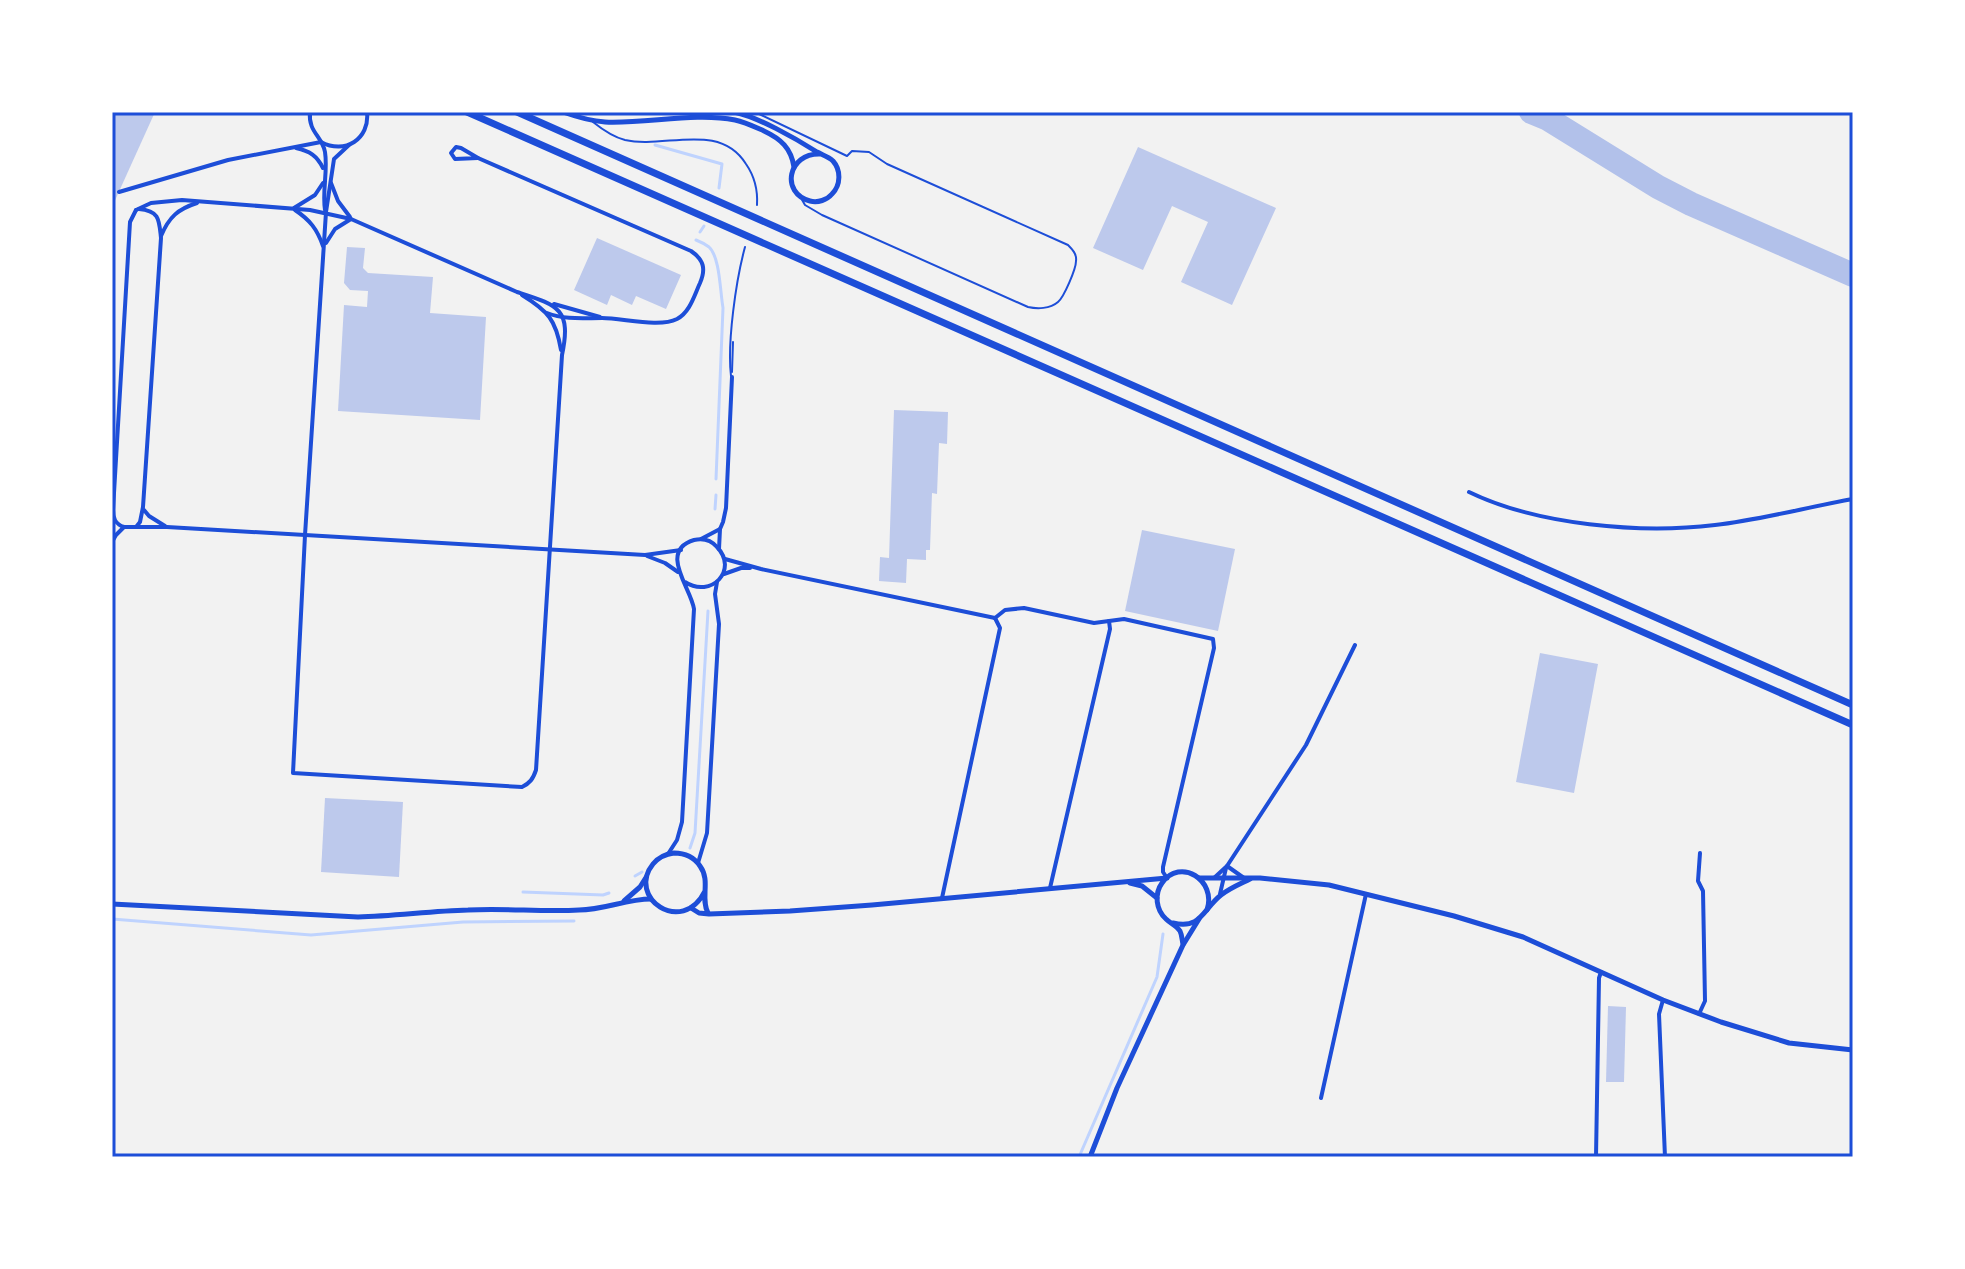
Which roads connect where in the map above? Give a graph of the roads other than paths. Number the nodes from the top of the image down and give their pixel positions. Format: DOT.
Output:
graph roads {
  1 [pos="310,112"];
  2 [pos="367,112"];
  3 [pos="467,112"];
  4 [pos="517,112"];
  5 [pos="563,112"];
  6 [pos="734,112"];
  7 [pos="755,112"];
  8 [pos="593,120"];
  9 [pos="321,142"];
  10 [pos="349,145"];
  11 [pos="293,148"];
  12 [pos="820,154"];
  13 [pos="478,158"];
  14 [pos="794,167"];
  15 [pos="325,170"];
  16 [pos="327,181"];
  17 [pos="119,192"];
  18 [pos="800,196"];
  19 [pos="199,203"];
  20 [pos="757,205"];
  21 [pos="294,208"];
  22 [pos="136,210"];
  23 [pos="326,212"];
  24 [pos="351,219"];
  25 [pos="161,238"];
  26 [pos="745,247"];
  27 [pos="323,249"];
  28 [pos="517,292"];
  29 [pos="545,301"];
  30 [pos="547,313"];
  31 [pos="563,317"];
  32 [pos="602,318"];
  33 [pos="562,355"];
  34 [pos="732,377"];
  35 [pos="1469,492"];
  36 [pos="1853,499"];
  37 [pos="143,507"];
  38 [pos="112,510"];
  39 [pos="124,527"];
  40 [pos="136,527"];
  41 [pos="167,527"];
  42 [pos="720,529"];
  43 [pos="305,535"];
  44 [pos="699,539"];
  45 [pos="112,542"];
  46 [pos="719,549"];
  47 [pos="550,550"];
  48 [pos="681,550"];
  49 [pos="645,555"];
  50 [pos="725,559"];
  51 [pos="761,569"];
  52 [pos="678,572"];
  53 [pos="722,575"];
  54 [pos="685,582"];
  55 [pos="717,582"];
  56 [pos="995,618"];
  57 [pos="1109,621"];
  58 [pos="1355,645"];
  59 [pos="1853,705"];
  60 [pos="1853,725"];
  61 [pos="1700,853"];
  62 [pos="668,854"];
  63 [pos="698,863"];
  64 [pos="1227,866"];
  65 [pos="647,876"];
  66 [pos="1167,878"];
  67 [pos="1199,878"];
  68 [pos="1213,878"];
  69 [pos="1223,878"];
  70 [pos="1248,878"];
  71 [pos="1125,881"];
  72 [pos="1050,888"];
  73 [pos="705,891"];
  74 [pos="1366,894"];
  75 [pos="1220,896"];
  76 [pos="942,898"];
  77 [pos="1157,898"];
  78 [pos="651,899"];
  79 [pos="623,901"];
  80 [pos="112,904"];
  81 [pos="691,908"];
  82 [pos="1207,910"];
  83 [pos="709,914"];
  84 [pos="1199,919"];
  85 [pos="1171,922"];
  86 [pos="1183,945"];
  87 [pos="1601,972"];
  88 [pos="1663,1000"];
  89 [pos="1699,1014"];
  90 [pos="1853,1050"];
  91 [pos="1321,1098"];
  92 [pos="1090,1157"];
  93 [pos="1596,1157"];
  94 [pos="1665,1157"];
  1 -- 9 [label="street"];
  2 -- 10 [label="street"];
  3 -- 60 [label="highway"];
  4 -- 59 [label="highway"];
  5 -- 8 [label="street"];
  6 -- 12 [label="street"];
  7 -- 18 [label="lane"];
  8 -- 14 [label="street"];
  8 -- 20 [label="lane"];
  9 -- 10 [label="street"];
  9 -- 11 [label="street"];
  9 -- 15 [label="street"];
  10 -- 16 [label="street"];
  11 -- 15 [label="street"];
  11 -- 17 [label="street"];
  12 -- 14 [label="street"];
  12 -- 18 [label="street"];
  13 -- 13 [label="street"];
  13 -- 32 [label="street"];
  14 -- 18 [label="street"];
  15 -- 16 [label="street"];
  16 -- 21 [label="street"];
  16 -- 23 [label="street"];
  16 -- 24 [label="street"];
  19 -- 21 [label="street"];
  19 -- 22 [label="street"];
  19 -- 25 [label="street"];
  21 -- 23 [label="street"];
  21 -- 27 [label="street"];
  22 -- 25 [label="street"];
  22 -- 38 [label="street"];
  23 -- 24 [label="street"];
  23 -- 27 [label="street"];
  24 -- 27 [label="street"];
  24 -- 28 [label="street"];
  25 -- 37 [label="street"];
  26 -- 34 [label="lane"];
  27 -- 43 [label="street"];
  28 -- 29 [label="street"];
  28 -- 30 [label="street"];
  29 -- 31 [label="street"];
  29 -- 32 [label="street"];
  30 -- 31 [label="street"];
  30 -- 33 [label="street"];
  31 -- 32 [label="street"];
  31 -- 33 [label="street"];
  33 -- 47 [label="street"];
  34 -- 42 [label="street"];
  35 -- 36 [label="street"];
  37 -- 40 [label="street"];
  37 -- 41 [label="street"];
  38 -- 39 [label="street"];
  39 -- 40 [label="street"];
  39 -- 45 [label="street"];
  40 -- 41 [label="street"];
  41 -- 43 [label="street"];
  42 -- 44 [label="street"];
  42 -- 46 [label="street"];
  43 -- 47 [label="street"];
  43 -- 47 [label="street"];
  44 -- 46 [label="street"];
  44 -- 48 [label="street"];
  46 -- 50 [label="street"];
  47 -- 49 [label="street"];
  48 -- 49 [label="street"];
  48 -- 52 [label="street"];
  49 -- 52 [label="street"];
  50 -- 51 [label="street"];
  50 -- 53 [label="street"];
  51 -- 53 [label="street"];
  51 -- 56 [label="street"];
  52 -- 54 [label="street"];
  53 -- 55 [label="street"];
  54 -- 55 [label="street"];
  54 -- 62 [label="street"];
  55 -- 63 [label="street"];
  56 -- 57 [label="street"];
  56 -- 76 [label="street"];
  57 -- 66 [label="street"];
  57 -- 72 [label="street"];
  58 -- 64 [label="street"];
  61 -- 89 [label="street"];
  62 -- 63 [label="street"];
  62 -- 65 [label="street"];
  63 -- 73 [label="street"];
  64 -- 68 [label="street"];
  64 -- 69 [label="street"];
  64 -- 70 [label="street"];
  65 -- 78 [label="street"];
  65 -- 79 [label="street"];
  66 -- 67 [label="street"];
  66 -- 71 [label="street"];
  66 -- 77 [label="street"];
  67 -- 68 [label="street"];
  67 -- 82 [label="street"];
  68 -- 69 [label="street"];
  69 -- 70 [label="street"];
  69 -- 75 [label="street"];
  70 -- 74 [label="street"];
  70 -- 75 [label="street"];
  71 -- 72 [label="street"];
  71 -- 77 [label="street"];
  72 -- 76 [label="street"];
  73 -- 81 [label="street"];
  73 -- 83 [label="street"];
  74 -- 87 [label="street"];
  74 -- 91 [label="street"];
  75 -- 82 [label="street"];
  76 -- 83 [label="street"];
  77 -- 85 [label="street"];
  78 -- 79 [label="street"];
  78 -- 81 [label="street"];
  79 -- 80 [label="street"];
  81 -- 83 [label="street"];
  82 -- 84 [label="street"];
  84 -- 85 [label="street"];
  84 -- 86 [label="street"];
  85 -- 86 [label="street"];
  86 -- 92 [label="street"];
  87 -- 88 [label="street"];
  87 -- 93 [label="street"];
  88 -- 89 [label="street"];
  88 -- 94 [label="street"];
  89 -- 90 [label="street"];
}
